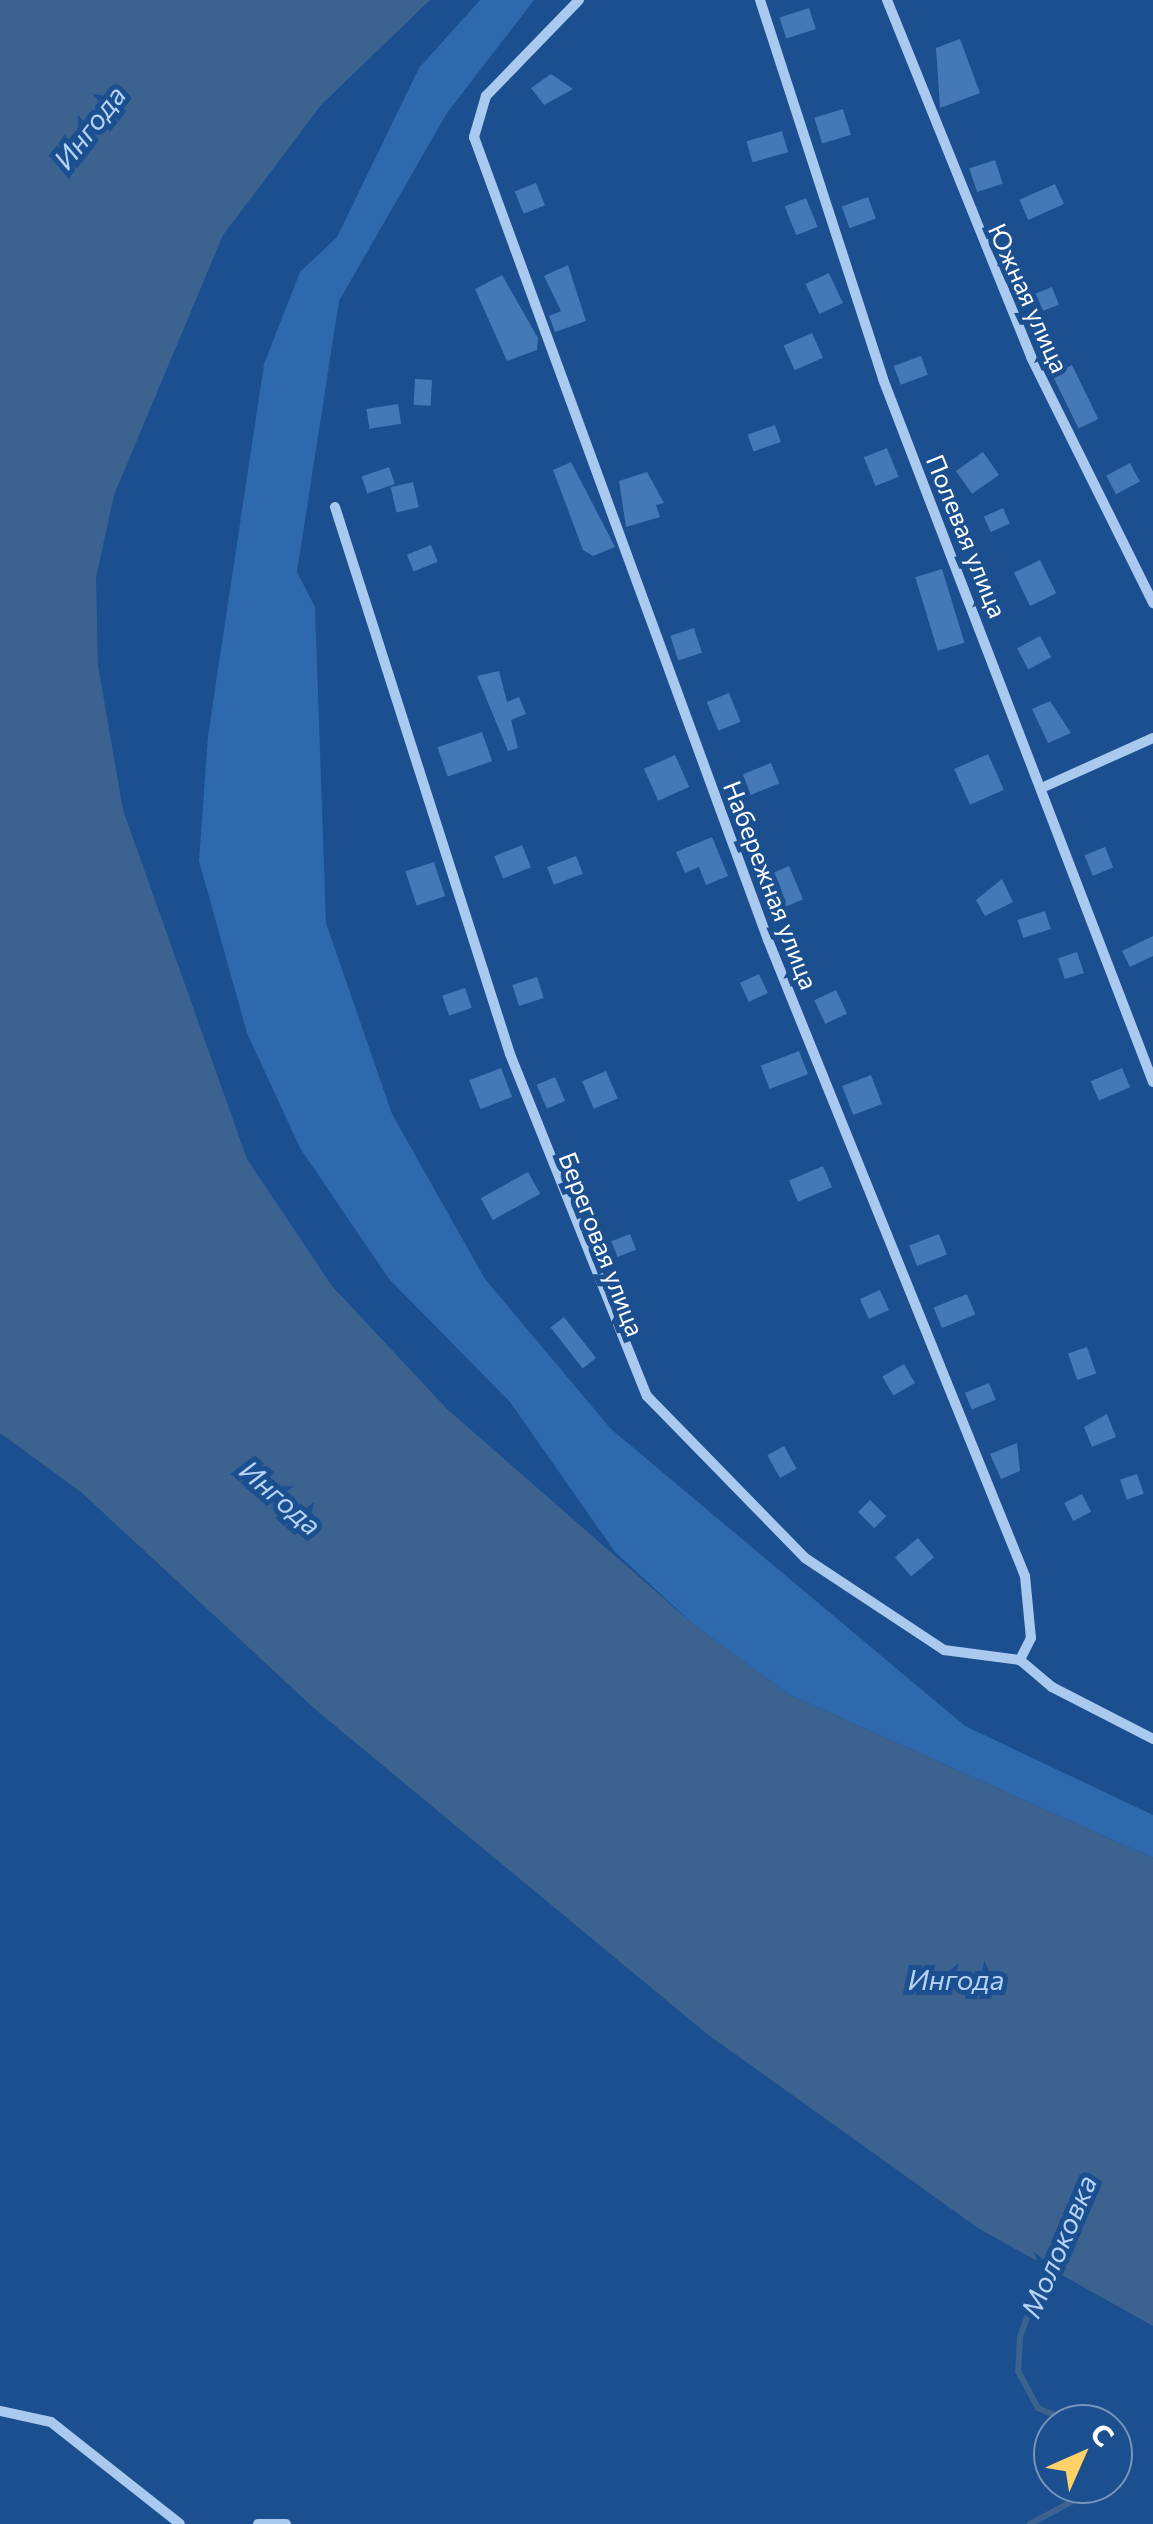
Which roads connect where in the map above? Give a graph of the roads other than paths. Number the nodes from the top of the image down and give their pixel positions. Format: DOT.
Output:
graph roads {
  1 [pos="580,0"];
  2 [pos="760,0"];
  3 [pos="887,0"];
  4 [pos="335,507"];
  5 [pos="1153,603"];
  6 [pos="1153,738"];
  7 [pos="1046,786"];
  8 [pos="1153,1082"];
  9 [pos="1020,1660"];
  10 [pos="1153,1739"];
  11 [pos="0,2412"];
  12 [pos="180,2524"];
  13 [pos="258,2524"];
  14 [pos="286,2524"];
  1 -- 9 [label="street, Набережная улица"];
  2 -- 7 [label="street, Полевая улица"];
  3 -- 5 [label="street, Южная улица"];
  4 -- 9 [label="street, Береговая улица"];
  6 -- 7 [label="street"];
  7 -- 8 [label="street, Полевая улица"];
  9 -- 10 [label="street"];
  11 -- 12 [label="street"];
  13 -- 14 [label="street"];
}
